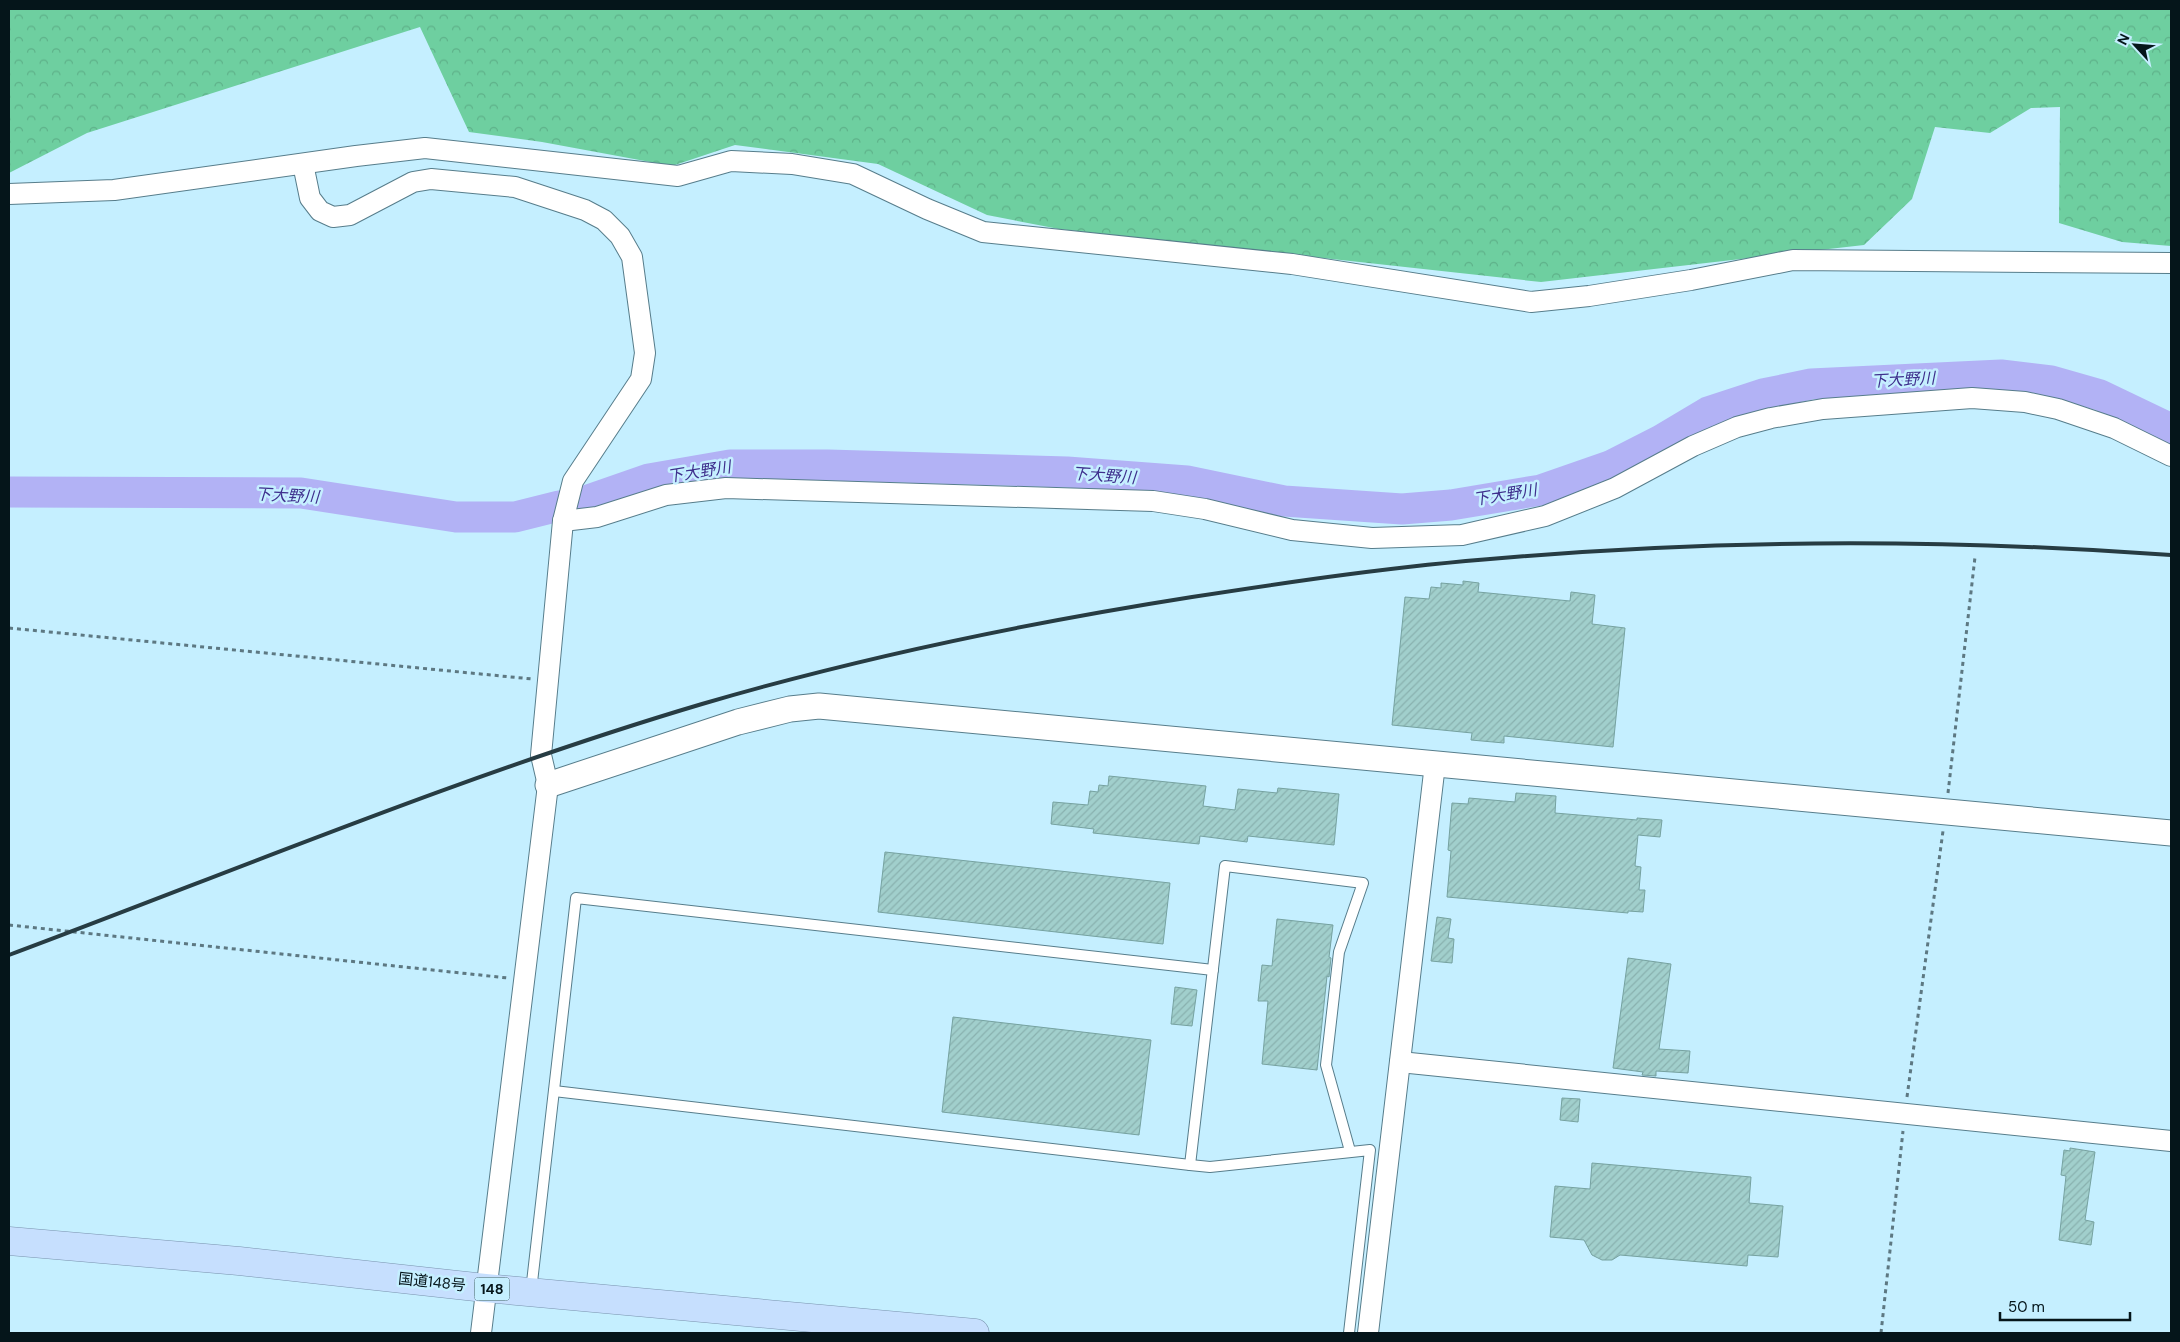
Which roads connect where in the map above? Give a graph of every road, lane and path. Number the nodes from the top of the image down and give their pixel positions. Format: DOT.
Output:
graph roads {
  1 [pos="303,164"];
  2 [pos="9,194"];
  3 [pos="2171,263"];
  4 [pos="2171,456"];
  5 [pos="563,521"];
  6 [pos="1975,557"];
  7 [pos="9,628"];
  8 [pos="547,680"];
  9 [pos="1435,764"];
  10 [pos="548,785"];
  11 [pos="1945,812"];
  12 [pos="2171,832"];
  13 [pos="9,925"];
  14 [pos="1213,970"];
  15 [pos="523,979"];
  16 [pos="1400,1062"];
  17 [pos="554,1091"];
  18 [pos="1905,1113"];
  19 [pos="2171,1141"];
  20 [pos="1350,1151"];
  21 [pos="1190,1165"];
  22 [pos="9,1240"];
  23 [pos="485,1288"];
  24 [pos="531,1292"];
  25 [pos="481,1333"];
  26 [pos="975,1333"];
  27 [pos="1349,1333"];
  28 [pos="1368,1333"];
  29 [pos="1881,1333"];
  1 -- 2 [label="street"];
  1 -- 3 [label="street"];
  1 -- 5 [label="street"];
  4 -- 5 [label="street"];
  5 -- 8 [label="street"];
  6 -- 11 [label="path"];
  7 -- 8 [label="path"];
  8 -- 10 [label="street"];
  9 -- 10 [label="street"];
  9 -- 11 [label="street"];
  9 -- 16 [label="street"];
  10 -- 15 [label="street"];
  11 -- 12 [label="street"];
  11 -- 18 [label="path"];
  13 -- 15 [label="path"];
  14 -- 17 [label="lane"];
  14 -- 20 [label="lane"];
  14 -- 21 [label="lane"];
  15 -- 23 [label="street"];
  16 -- 18 [label="street"];
  16 -- 28 [label="street"];
  17 -- 21 [label="lane"];
  17 -- 24 [label="lane"];
  18 -- 19 [label="street"];
  18 -- 29 [label="path"];
  20 -- 21 [label="lane"];
  20 -- 27 [label="lane"];
  22 -- 23 [label="highway, 国道148号 / 148"];
  23 -- 24 [label="highway, 国道148号 / 148"];
  23 -- 25 [label="street"];
  24 -- 26 [label="highway, 国道148号 / 148"];
}
